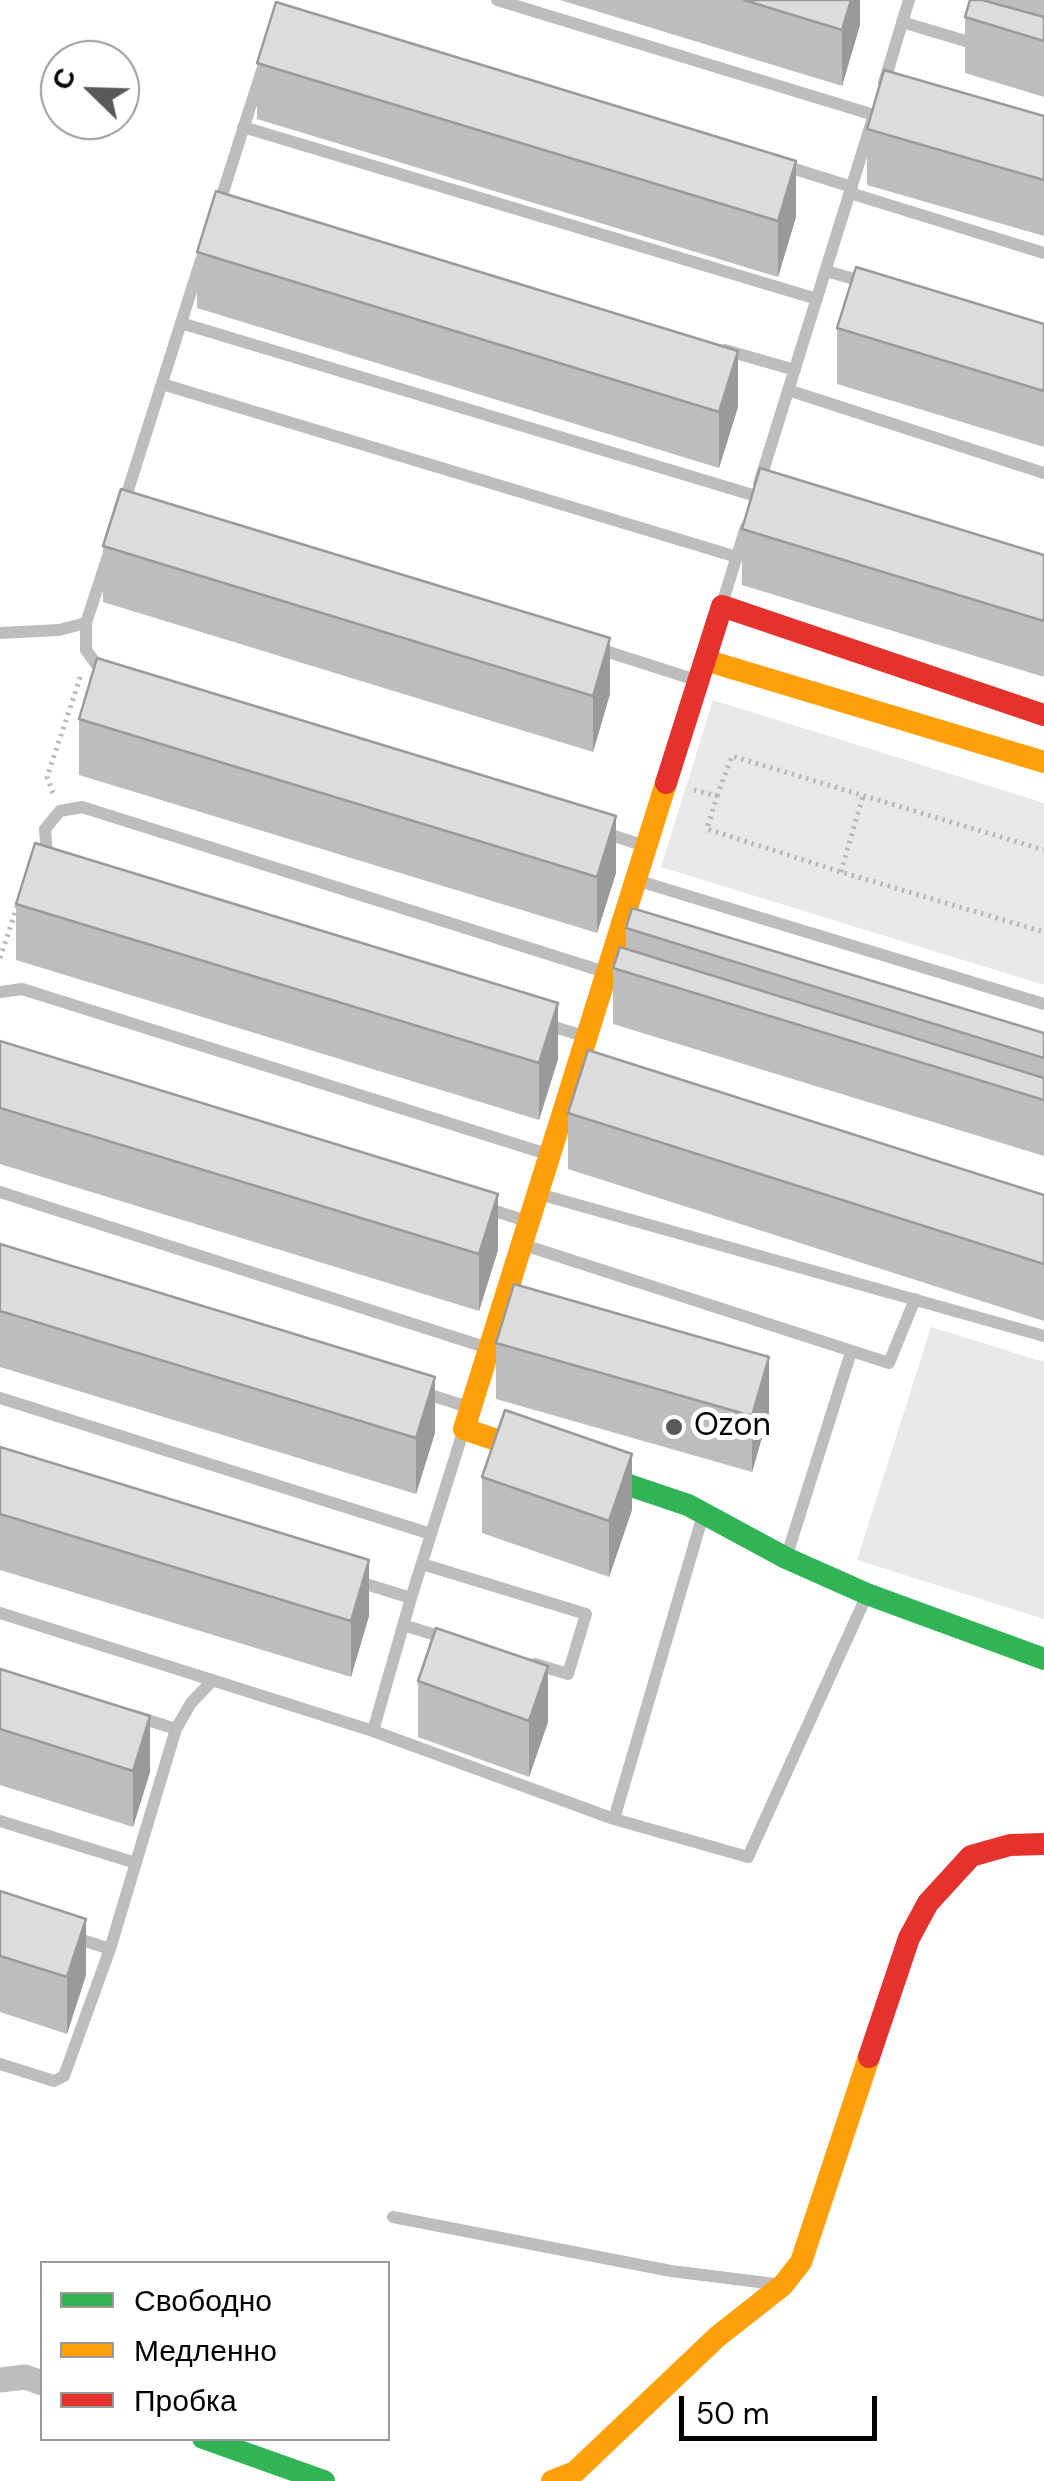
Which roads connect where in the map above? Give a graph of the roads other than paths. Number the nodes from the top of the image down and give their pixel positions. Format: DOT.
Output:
graph roads {
  1 [pos="497,0"];
  2 [pos="909,0"];
  3 [pos="902,22"];
  4 [pos="991,48"];
  5 [pos="264,61"];
  6 [pos="882,88"];
  7 [pos="900,93"];
  8 [pos="874,115"];
  9 [pos="243,128"];
  10 [pos="776,163"];
  11 [pos="851,190"];
  12 [pos="220,202"];
  13 [pos="239,208"];
  14 [pos="214,220"];
  15 [pos="1044,253"];
  16 [pos="203,254"];
  17 [pos="826,270"];
  18 [pos="880,287"];
  19 [pos="817,298"];
  20 [pos="181,323"];
  21 [pos="718,348"];
  22 [pos="795,370"];
  23 [pos="162,384"];
  24 [pos="788,390"];
  25 [pos="1044,473"];
  26 [pos="760,482"];
  27 [pos="779,488"];
  28 [pos="756,496"];
  29 [pos="126,498"];
  30 [pos="144,504"];
  31 [pos="120,516"];
  32 [pos="114,534"];
  33 [pos="737,557"];
  34 [pos="722,606"];
  35 [pos="86,623"];
  36 [pos="0,633"];
  37 [pos="588,646"];
  38 [pos="702,670"];
  39 [pos="121,678"];
  40 [pos="1044,714"];
  41 [pos="1044,762"];
  42 [pos="591,829"];
  43 [pos="647,847"];
  44 [pos="65,873"];
  45 [pos="636,880"];
  46 [pos="611,985"];
  47 [pos="0,992"];
  48 [pos="1044,1004"];
  49 [pos="531,1019"];
  50 [pos="589,1052"];
  51 [pos="550,1155"];
  52 [pos="0,1192"];
  53 [pos="537,1194"];
  54 [pos="472,1204"];
  55 [pos="525,1233"];
  56 [pos="915,1299"];
  57 [pos="1044,1336"];
  58 [pos="489,1348"];
  59 [pos="850,1352"];
  60 [pos="414,1390"];
  61 [pos="0,1398"];
  62 [pos="467,1419"];
  63 [pos="703,1513"];
  64 [pos="431,1534"];
  65 [pos="786,1558"];
  66 [pos="422,1564"];
  67 [pos="336,1574"];
  68 [pos="867,1594"];
  69 [pos="411,1598"];
  70 [pos="0,1613"];
  71 [pos="403,1625"];
  72 [pos="458,1642"];
  73 [pos="513,1658"];
  74 [pos="1044,1659"];
  75 [pos="213,1680"];
  76 [pos="123,1712"];
  77 [pos="176,1730"];
  78 [pos="372,1731"];
  79 [pos="614,1819"];
  80 [pos="0,1821"];
  81 [pos="1044,1844"];
  82 [pos="136,1863"];
  83 [pos="55,1932"];
  84 [pos="110,1950"];
  85 [pos="0,2064"];
  86 [pos="392,2217"];
  87 [pos="783,2285"];
  88 [pos="0,2380"];
  89 [pos="40,2382"];
  90 [pos="212,2441"];
  91 [pos="573,2476"];
  92 [pos="324,2481"];
  93 [pos="552,2481"];
  1 -- 8 [label="lane"];
  2 -- 3 [label="lane"];
  3 -- 4 [label="lane"];
  3 -- 6 [label="lane"];
  5 -- 9 [label="lane"];
  6 -- 7 [label="lane"];
  6 -- 8 [label="lane"];
  8 -- 11 [label="lane"];
  9 -- 12 [label="lane"];
  9 -- 19 [label="lane"];
  10 -- 11 [label="lane"];
  11 -- 15 [label="lane"];
  11 -- 17 [label="lane"];
  12 -- 13 [label="lane"];
  12 -- 14 [label="lane"];
  16 -- 20 [label="lane"];
  17 -- 18 [label="lane"];
  17 -- 19 [label="lane"];
  19 -- 22 [label="lane"];
  20 -- 23 [label="lane"];
  20 -- 28 [label="lane"];
  21 -- 22 [label="lane"];
  22 -- 24 [label="lane"];
  23 -- 29 [label="lane"];
  23 -- 33 [label="lane"];
  24 -- 25 [label="lane"];
  24 -- 26 [label="lane"];
  26 -- 27 [label="lane"];
  26 -- 28 [label="lane"];
  28 -- 33 [label="lane"];
  29 -- 30 [label="lane"];
  29 -- 31 [label="lane"];
  32 -- 35 [label="lane"];
  33 -- 34 [label="lane"];
  34 -- 38 [label="street"];
  34 -- 40 [label="street"];
  35 -- 36 [label="lane"];
  35 -- 39 [label="lane"];
  37 -- 38 [label="lane"];
  38 -- 41 [label="street"];
  38 -- 43 [label="street"];
  42 -- 43 [label="lane"];
  43 -- 45 [label="street"];
  44 -- 46 [label="lane"];
  45 -- 46 [label="street"];
  45 -- 48 [label="lane"];
  46 -- 50 [label="street"];
  47 -- 51 [label="lane"];
  49 -- 50 [label="lane"];
  50 -- 51 [label="street"];
  51 -- 53 [label="street"];
  52 -- 58 [label="lane"];
  53 -- 55 [label="street"];
  53 -- 56 [label="lane"];
  54 -- 55 [label="lane"];
  55 -- 58 [label="street"];
  55 -- 59 [label="lane"];
  56 -- 57 [label="lane"];
  56 -- 59 [label="lane"];
  58 -- 62 [label="street"];
  59 -- 65 [label="lane"];
  60 -- 62 [label="lane"];
  61 -- 64 [label="lane"];
  62 -- 63 [label="street"];
  62 -- 64 [label="lane"];
  63 -- 65 [label="street"];
  63 -- 79 [label="lane"];
  64 -- 66 [label="lane"];
  65 -- 68 [label="street"];
  66 -- 69 [label="lane"];
  66 -- 73 [label="lane"];
  67 -- 69 [label="lane"];
  68 -- 74 [label="street"];
  68 -- 79 [label="lane"];
  69 -- 71 [label="lane"];
  70 -- 75 [label="lane"];
  71 -- 72 [label="lane"];
  71 -- 78 [label="lane"];
  75 -- 77 [label="lane"];
  75 -- 78 [label="lane"];
  76 -- 77 [label="lane"];
  77 -- 82 [label="lane"];
  78 -- 79 [label="lane"];
  80 -- 82 [label="lane"];
  81 -- 87 [label="street"];
  82 -- 84 [label="lane"];
  83 -- 84 [label="lane"];
  84 -- 85 [label="lane"];
  86 -- 87 [label="lane"];
  87 -- 91 [label="street"];
  88 -- 89 [label="street"];
  90 -- 92 [label="street"];
  91 -- 93 [label="street"];
}
